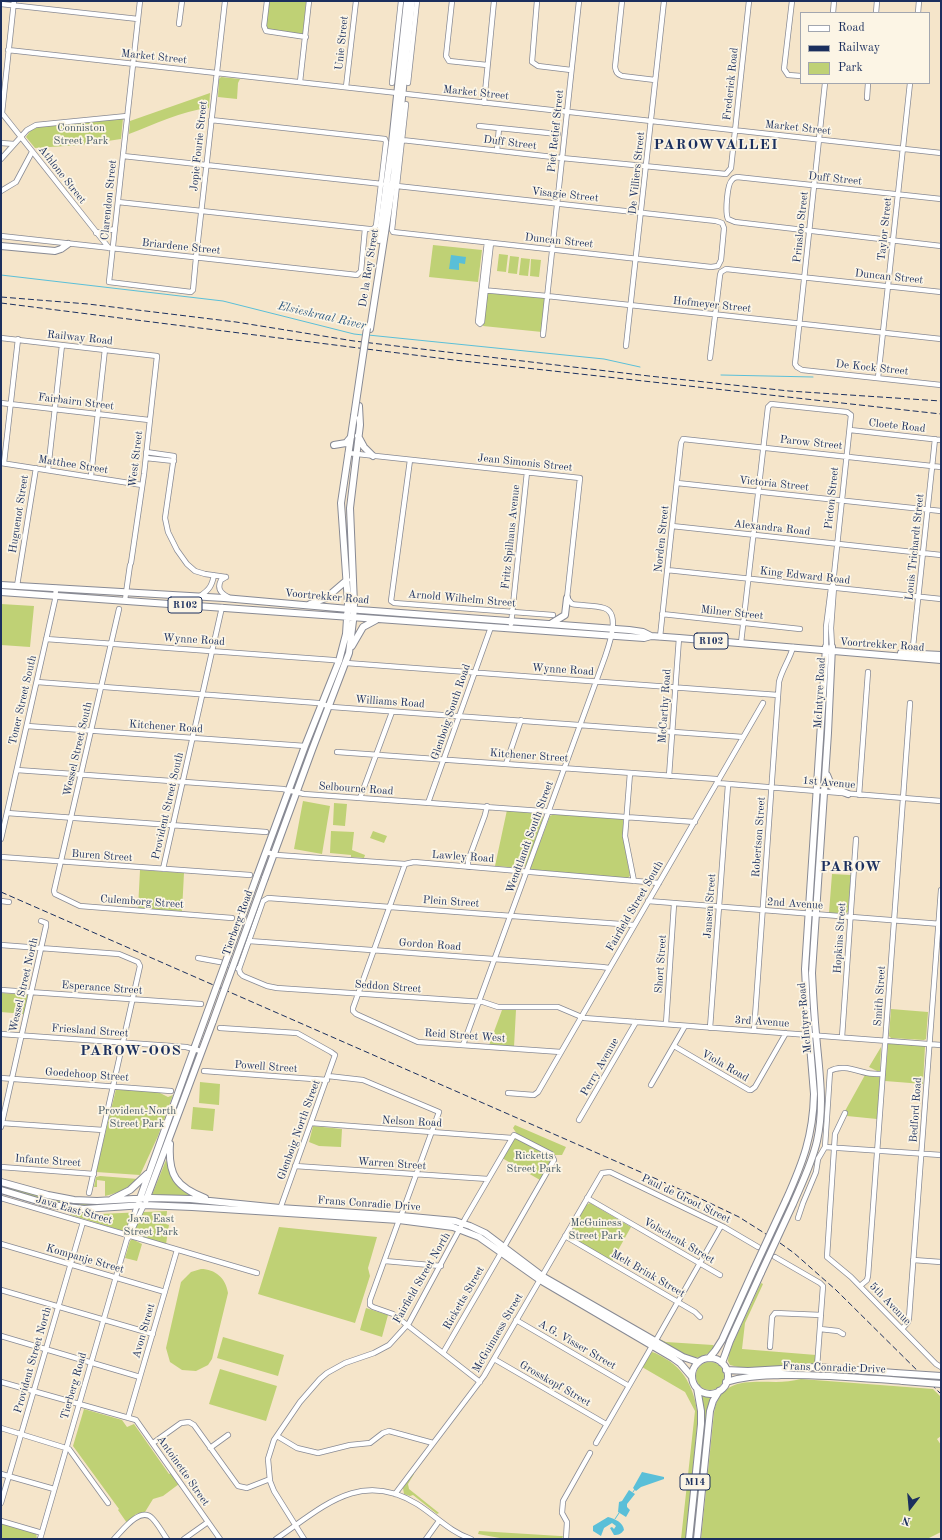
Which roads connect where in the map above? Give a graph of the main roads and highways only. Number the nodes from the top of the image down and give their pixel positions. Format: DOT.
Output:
graph roads {
  1 [pos="407,1"];
  2 [pos="412,1"];
  3 [pos="400,94"];
  4 [pos="68,244"];
  5 [pos="1,246"];
  6 [pos="368,329"];
  7 [pos="358,436"];
  8 [pos="351,437"];
  9 [pos="334,445"];
  10 [pos="373,456"];
  11 [pos="352,481"];
  12 [pos="342,530"];
  13 [pos="347,580"];
  14 [pos="1,585"];
  15 [pos="1,592"];
  16 [pos="568,598"];
  17 [pos="302,605"];
  18 [pos="351,609"];
  19 [pos="350,616"];
  20 [pos="380,619"];
  21 [pos="550,624"];
  22 [pos="612,632"];
  23 [pos="828,649"];
  24 [pos="349,654"];
  25 [pos="941,655"];
  26 [pos="912,656"];
  27 [pos="941,660"];
  28 [pos="343,662"];
  29 [pos="826,768"];
  30 [pos="820,792"];
  31 [pos="848,794"];
  32 [pos="811,914"];
  33 [pos="170,1136"];
  34 [pos="148,1173"];
  35 [pos="1,1182"];
  36 [pos="1,1190"];
  37 [pos="140,1198"];
  38 [pos="147,1199"];
  39 [pos="109,1200"];
  40 [pos="213,1201"];
  41 [pos="137,1206"];
  42 [pos="144,1206"];
  43 [pos="279,1210"];
  44 [pos="653,1344"];
  45 [pos="709,1358"];
  46 [pos="698,1362"];
  47 [pos="722,1363"];
  48 [pos="726,1370"];
  49 [pos="941,1376"];
  50 [pos="692,1377"];
  51 [pos="726,1382"];
  52 [pos="941,1384"];
  53 [pos="697,1388"];
  54 [pos="719,1391"];
  55 [pos="690,1539"];
  56 [pos="697,1539"];
  1 -- 3 [label="main road, De la Rey Street"];
  2 -- 3 [label="main road, De la Rey Street"];
  3 -- 6 [label="main road, De la Rey Street"];
  4 -- 5 [label="main road"];
  6 -- 7 [label="main road, De la Rey Street"];
  6 -- 8 [label="main road, De la Rey Street, bridge"];
  7 -- 10 [label="main road"];
  7 -- 11 [label="main road, De la Rey Street"];
  8 -- 9 [label="main road"];
  8 -- 12 [label="main road, De la Rey Street"];
  11 -- 12 [label="main road"];
  11 -- 18 [label="main road, De la Rey Street"];
  12 -- 13 [label="main road, De la Rey Street"];
  13 -- 17 [label="main road"];
  13 -- 18 [label="main road, De la Rey Street"];
  14 -- 17 [label="main road, Voortrekker Road / R102"];
  15 -- 19 [label="main road, Voortrekker Road / R102"];
  16 -- 21 [label="main road"];
  17 -- 18 [label="main road, Voortrekker Road / R102"];
  18 -- 19 [label="main road, Tierberg Road"];
  18 -- 21 [label="main road, Voortrekker Road / R102"];
  19 -- 20 [label="main road, Voortrekker Road / R102"];
  19 -- 24 [label="main road, Tierberg Road"];
  19 -- 28 [label="main road, Tierberg Road"];
  20 -- 22 [label="main road, Voortrekker Road / R102"];
  20 -- 24 [label="main road"];
  21 -- 22 [label="main road, Voortrekker Road / R102"];
  22 -- 23 [label="main road, Voortrekker Road / R102"];
  23 -- 26 [label="main road, Voortrekker Road / R102"];
  23 -- 29 [label="main road, McIntyre Road"];
  23 -- 30 [label="main road, McIntyre Road"];
  24 -- 28 [label="main road, Tierberg Road"];
  25 -- 26 [label="main road, Voortrekker Road / R102"];
  26 -- 27 [label="main road, Voortrekker Road / R102"];
  28 -- 33 [label="main road, Tierberg Road, bridge"];
  28 -- 34 [label="main road, Tierberg Road, bridge"];
  29 -- 30 [label="main road, McIntyre Road"];
  29 -- 31 [label="main road"];
  30 -- 32 [label="main road, McIntyre Road"];
  32 -- 45 [label="main road, McIntyre Road, bridge"];
  32 -- 47 [label="main road, McIntyre Road, bridge"];
  33 -- 38 [label="main road, Tierberg Road"];
  33 -- 40 [label="main road"];
  34 -- 37 [label="main road, Tierberg Road"];
  34 -- 39 [label="main road"];
  35 -- 39 [label="main road, Frans Conradie Drive"];
  36 -- 41 [label="main road, Frans Conradie Drive"];
  37 -- 38 [label="main road, Frans Conradie Drive"];
  37 -- 39 [label="main road, Frans Conradie Drive"];
  37 -- 41 [label="main road, Tierberg Road"];
  38 -- 40 [label="main road, Frans Conradie Drive"];
  38 -- 42 [label="main road, Tierberg Road"];
  40 -- 43 [label="main road, Frans Conradie Drive"];
  41 -- 42 [label="main road, Frans Conradie Drive"];
  42 -- 43 [label="main road, Frans Conradie Drive"];
  43 -- 44 [label="main road, Frans Conradie Drive"];
  44 -- 46 [label="main road, Frans Conradie Drive"];
  44 -- 50 [label="main road, Frans Conradie Drive"];
  45 -- 46 [label="main road"];
  45 -- 47 [label="main road"];
  46 -- 50 [label="main road"];
  47 -- 48 [label="main road"];
  48 -- 49 [label="main road, Frans Conradie Drive, bridge"];
  48 -- 51 [label="main road"];
  50 -- 53 [label="main road, M14"];
  51 -- 52 [label="main road, Frans Conradie Drive, bridge"];
  51 -- 54 [label="main road, M14"];
  53 -- 54 [label="main road"];
  53 -- 55 [label="main road, M14"];
  54 -- 56 [label="main road, M14"];
}
